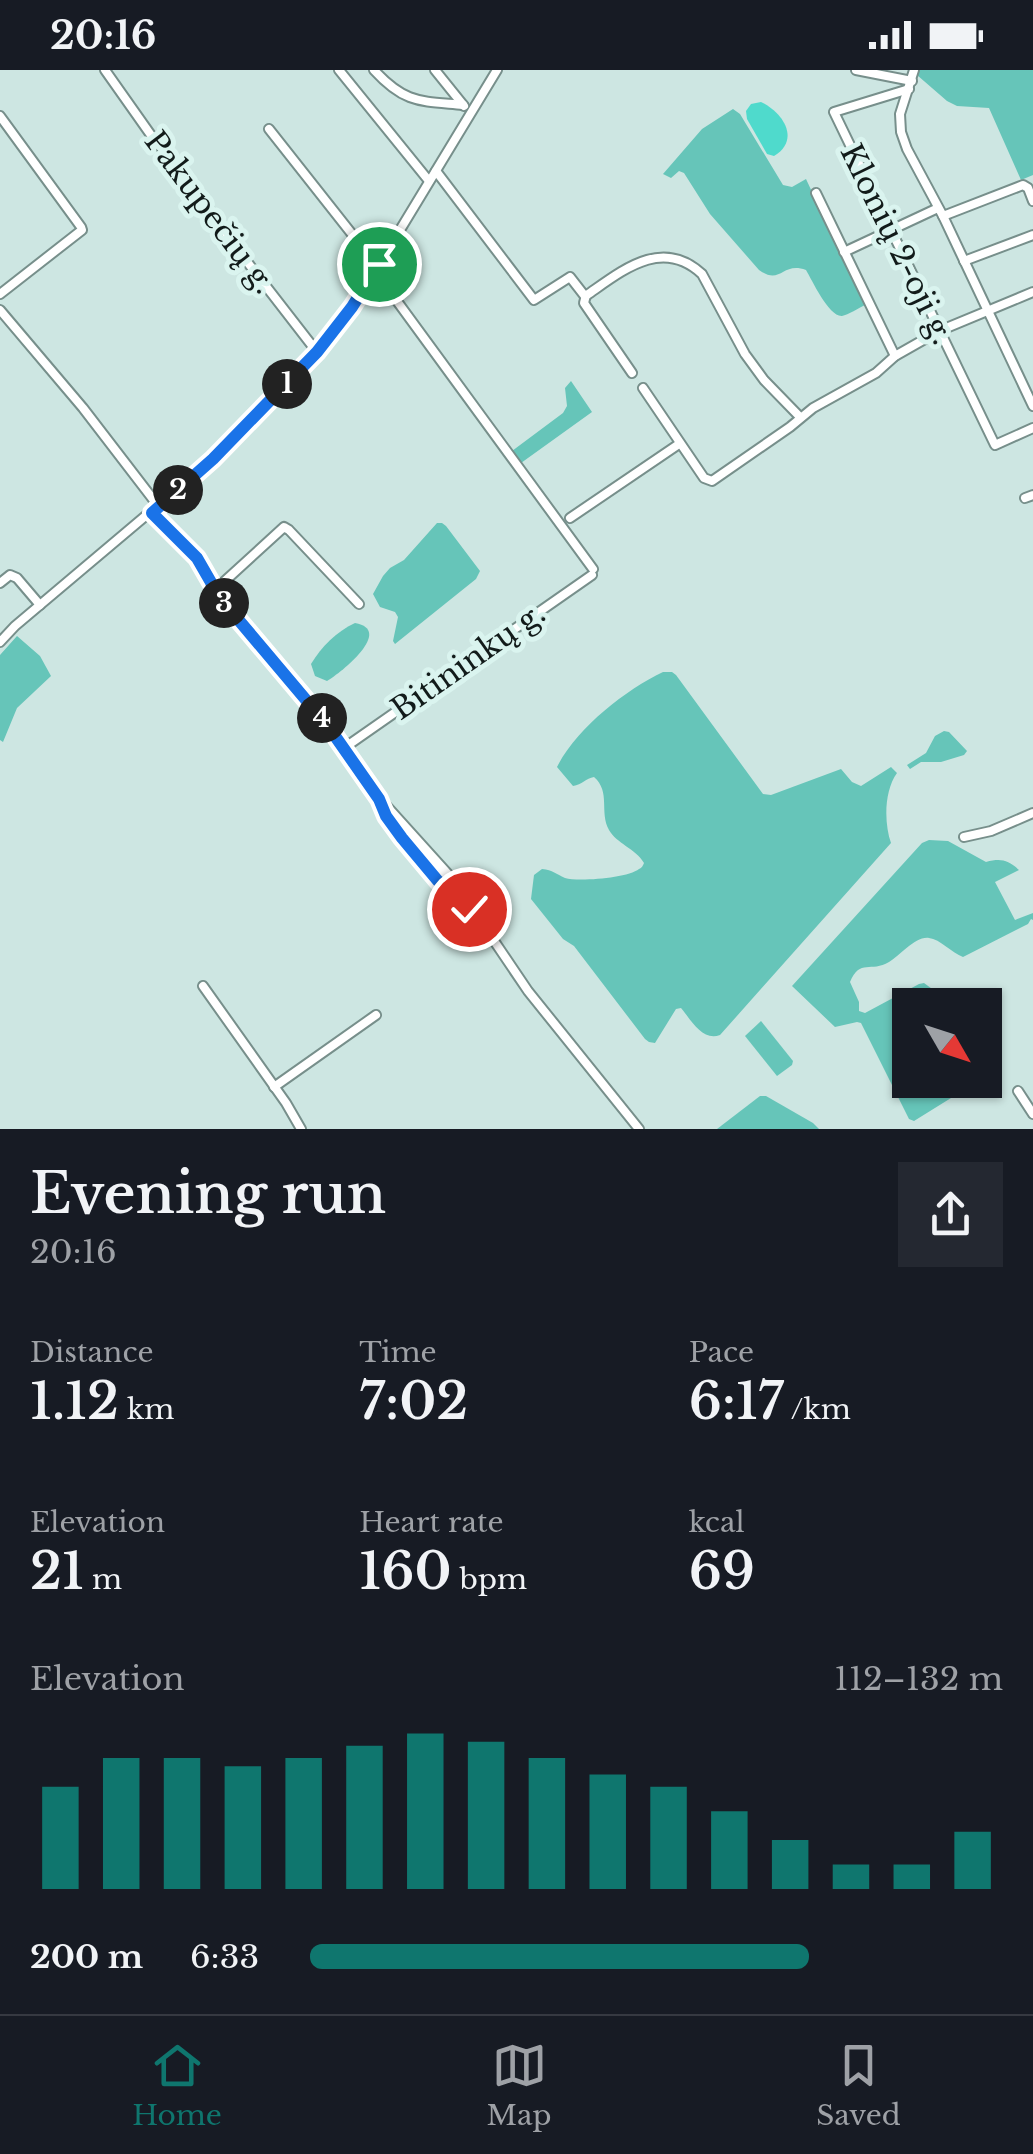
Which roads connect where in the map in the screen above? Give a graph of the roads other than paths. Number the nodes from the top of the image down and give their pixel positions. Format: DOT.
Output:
graph roads {
  1 [pos="105,70"];
  2 [pos="339,70"];
  3 [pos="374,70"];
  4 [pos="435,70"];
  5 [pos="497,70"];
  6 [pos="856,70"];
  7 [pos="914,70"];
  8 [pos="910,85"];
  9 [pos="463,106"];
  10 [pos="472,111"];
  11 [pos="0,116"];
  12 [pos="269,129"];
  13 [pos="436,171"];
  14 [pos="429,181"];
  15 [pos="816,193"];
  16 [pos="1033,201"];
  17 [pos="940,212"];
  18 [pos="892,231"];
  19 [pos="1033,235"];
  20 [pos="844,252"];
  21 [pos="964,261"];
  22 [pos="377,267"];
  23 [pos="1033,292"];
  24 [pos="0,294"];
  25 [pos="586,295"];
  26 [pos="0,310"];
  27 [pos="987,310"];
  28 [pos="939,332"];
  29 [pos="317,352"];
  30 [pos="895,356"];
  31 [pos="632,373"];
  32 [pos="643,388"];
  33 [pos="1033,406"];
  34 [pos="800,417"];
  35 [pos="1033,428"];
  36 [pos="679,444"];
  37 [pos="155,510"];
  38 [pos="570,518"];
  39 [pos="0,583"];
  40 [pos="215,590"];
  41 [pos="359,604"];
  42 [pos="40,605"];
  43 [pos="0,642"];
  44 [pos="344,748"];
  45 [pos="1033,813"];
  46 [pos="964,837"];
  47 [pos="203,986"];
  48 [pos="376,1015"];
  49 [pos="274,1087"];
  50 [pos="1018,1091"];
  51 [pos="1033,1114"];
  52 [pos="301,1129"];
  53 [pos="639,1129"];
  1 -- 29 [label="street, Pakupečių g."];
  2 -- 14 [label="street"];
  3 -- 9 [label="street"];
  4 -- 9 [label="street"];
  5 -- 10 [label="street"];
  6 -- 8 [label="street"];
  7 -- 8 [label="street"];
  8 -- 17 [label="street"];
  8 -- 18 [label="street, Klonių 2-oji g."];
  9 -- 10 [label="street"];
  10 -- 13 [label="street"];
  11 -- 24 [label="street"];
  12 -- 22 [label="street"];
  13 -- 14 [label="street"];
  13 -- 25 [label="street"];
  14 -- 22 [label="street"];
  15 -- 20 [label="street"];
  16 -- 17 [label="street"];
  17 -- 18 [label="street"];
  17 -- 21 [label="street"];
  18 -- 20 [label="street"];
  18 -- 28 [label="street, Klonių 2-oji g."];
  19 -- 21 [label="street"];
  20 -- 30 [label="street"];
  21 -- 27 [label="street"];
  22 -- 29 [label="street"];
  22 -- 44 [label="street, Bitininkų g."];
  23 -- 27 [label="street"];
  25 -- 31 [label="street"];
  25 -- 34 [label="street"];
  26 -- 37 [label="street"];
  27 -- 28 [label="street"];
  27 -- 33 [label="street"];
  28 -- 30 [label="street"];
  28 -- 35 [label="street, Klonių 2-oji g."];
  29 -- 37 [label="street"];
  30 -- 34 [label="street"];
  32 -- 36 [label="street"];
  34 -- 36 [label="street"];
  36 -- 38 [label="street"];
  37 -- 40 [label="street"];
  37 -- 42 [label="street"];
  39 -- 42 [label="street"];
  40 -- 41 [label="street"];
  40 -- 44 [label="street"];
  42 -- 43 [label="street"];
  44 -- 53 [label="street"];
  45 -- 46 [label="street"];
  47 -- 49 [label="street"];
  48 -- 49 [label="street"];
  49 -- 52 [label="street"];
  50 -- 51 [label="street"];
}
